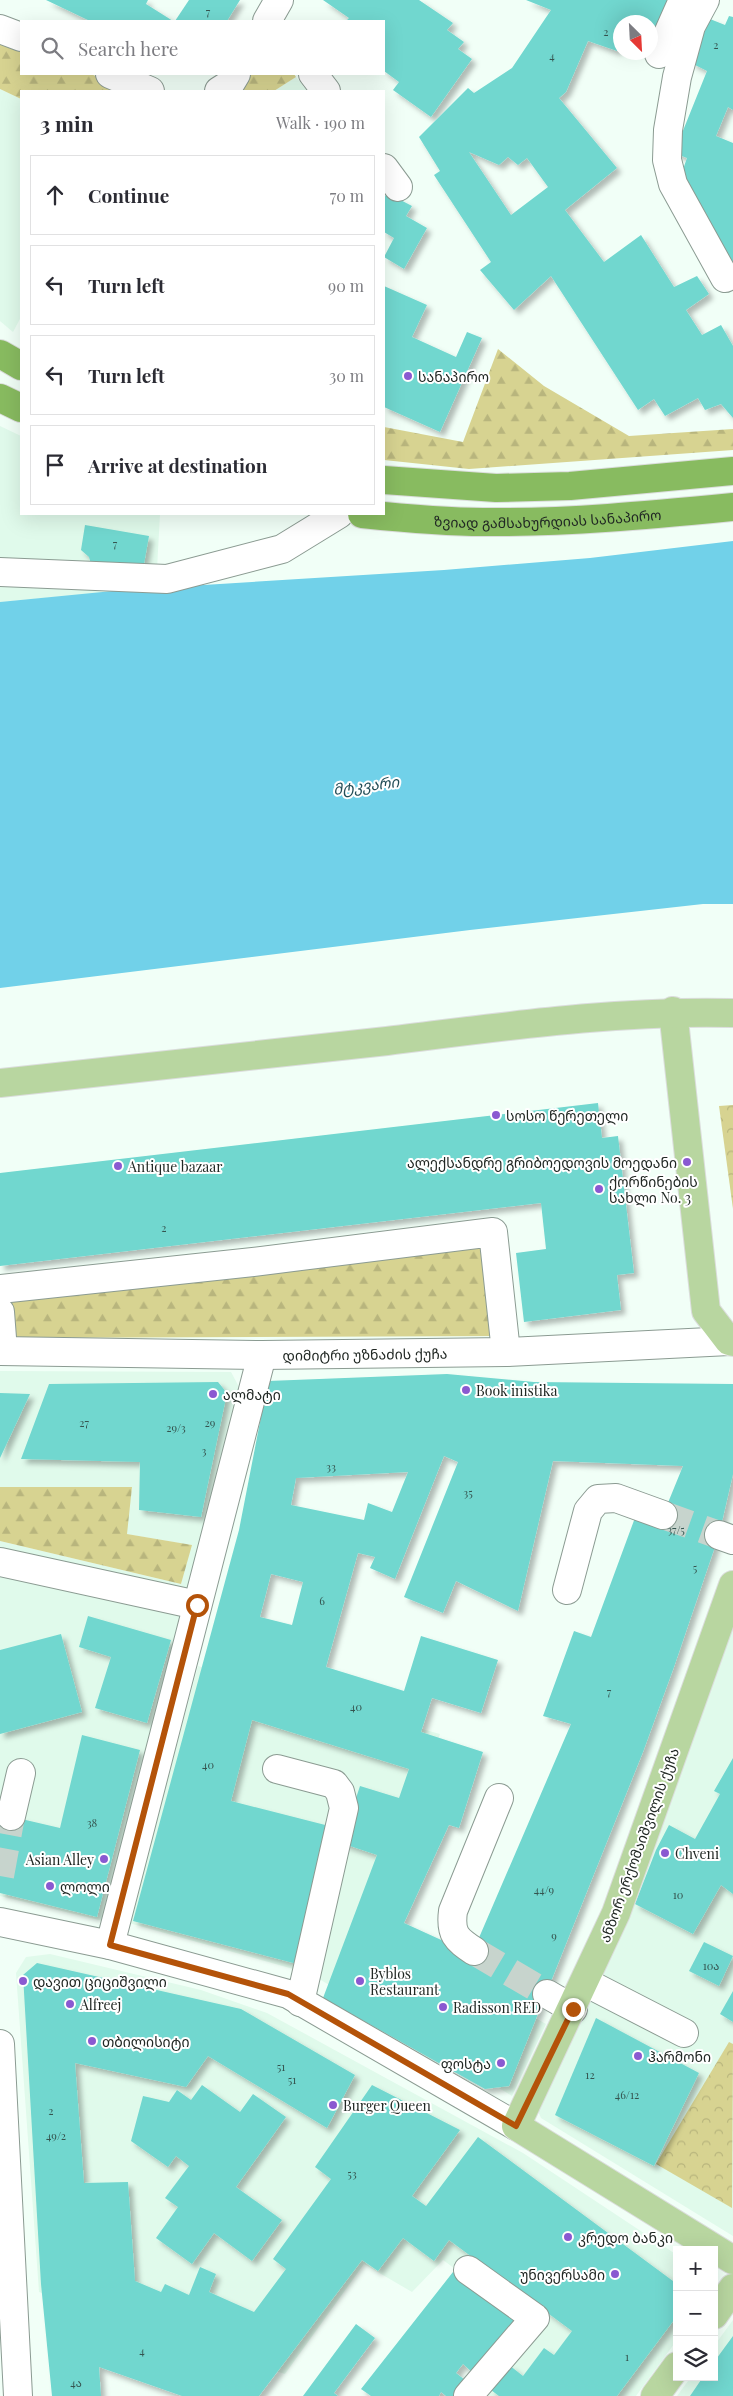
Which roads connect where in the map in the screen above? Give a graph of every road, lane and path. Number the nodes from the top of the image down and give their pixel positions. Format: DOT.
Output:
graph roads {
  1 [pos="683,0"];
  2 [pos="705,0"];
  3 [pos="0,29"];
  4 [pos="20,37"];
  5 [pos="659,54"];
  6 [pos="112,75"];
  7 [pos="235,75"];
  8 [pos="314,75"];
  9 [pos="148,90"];
  10 [pos="221,90"];
  11 [pos="325,90"];
  12 [pos="725,278"];
  13 [pos="0,354"];
  14 [pos="20,365"];
  15 [pos="0,398"];
  16 [pos="20,408"];
  17 [pos="733,472"];
  18 [pos="385,480"];
  19 [pos="733,507"];
  20 [pos="337,515"];
  21 [pos="372,515"];
  22 [pos="0,572"];
  23 [pos="673,1011"];
  24 [pos="733,1013"];
  25 [pos="0,1082"];
  26 [pos="0,1289"];
  27 [pos="0,1312"];
  28 [pos="731,1341"];
  29 [pos="1,1351"];
  30 [pos="506,1352"];
  31 [pos="262,1355"];
  32 [pos="663,1515"];
  33 [pos="0,1562"];
  34 [pos="733,1585"];
  35 [pos="567,1590"];
  36 [pos="197,1605"];
  37 [pos="277,1769"];
  38 [pos="21,1773"];
  39 [pos="499,1798"];
  40 [pos="11,1816"];
  41 [pos="0,1922"];
  42 [pos="110,1945"];
  43 [pos="474,1951"];
  44 [pos="585,1982"];
  45 [pos="547,1994"];
  46 [pos="300,2002"];
  47 [pos="573,2009"];
  48 [pos="684,2033"];
  49 [pos="0,2044"];
  50 [pos="516,2126"];
  51 [pos="733,2260"];
  52 [pos="468,2270"];
  53 [pos="733,2288"];
  54 [pos="718,2309"];
  55 [pos="673,2371"];
  56 [pos="18,2396"];
  57 [pos="468,2396"];
  58 [pos="655,2396"];
  1 -- 5 [label="street"];
  2 -- 12 [label="street"];
  3 -- 4 [label="street"];
  6 -- 9 [label="street"];
  7 -- 10 [label="street"];
  8 -- 11 [label="street"];
  13 -- 14 [label="highway"];
  15 -- 16 [label="highway"];
  17 -- 18 [label="highway"];
  19 -- 21 [label="highway, ზვიად გამსახურდიას სანაპირო"];
  20 -- 22 [label="street"];
  23 -- 24 [label="main road"];
  23 -- 25 [label="main road"];
  23 -- 28 [label="main road, დიმიტრი უზნაძის ქუჩა"];
  26 -- 30 [label="street"];
  27 -- 29 [label="street"];
  28 -- 30 [label="street, დიმიტრი უზნაძის ქუჩა"];
  29 -- 31 [label="street, დიმიტრი უზნაძის ქუჩა"];
  30 -- 31 [label="street, დიმიტრი უზნაძის ქუჩა"];
  31 -- 36 [label="street"];
  32 -- 35 [label="street"];
  33 -- 36 [label="street"];
  34 -- 44 [label="main road, ანზორ ერქომაიშვილის ქუჩა"];
  36 -- 42 [label="street"];
  37 -- 46 [label="street"];
  38 -- 40 [label="street"];
  39 -- 43 [label="street"];
  41 -- 42 [label="street"];
  42 -- 46 [label="street"];
  44 -- 47 [label="main road, ანზორ ერქომაიშვილის ქუჩა"];
  44 -- 48 [label="street"];
  45 -- 47 [label="street"];
  46 -- 50 [label="street"];
  47 -- 50 [label="main road, ანზორ ერქომაიშვილის ქუჩა"];
  49 -- 56 [label="street"];
  50 -- 51 [label="main road"];
  52 -- 57 [label="street"];
  53 -- 54 [label="main road"];
  55 -- 58 [label="main road"];
}
